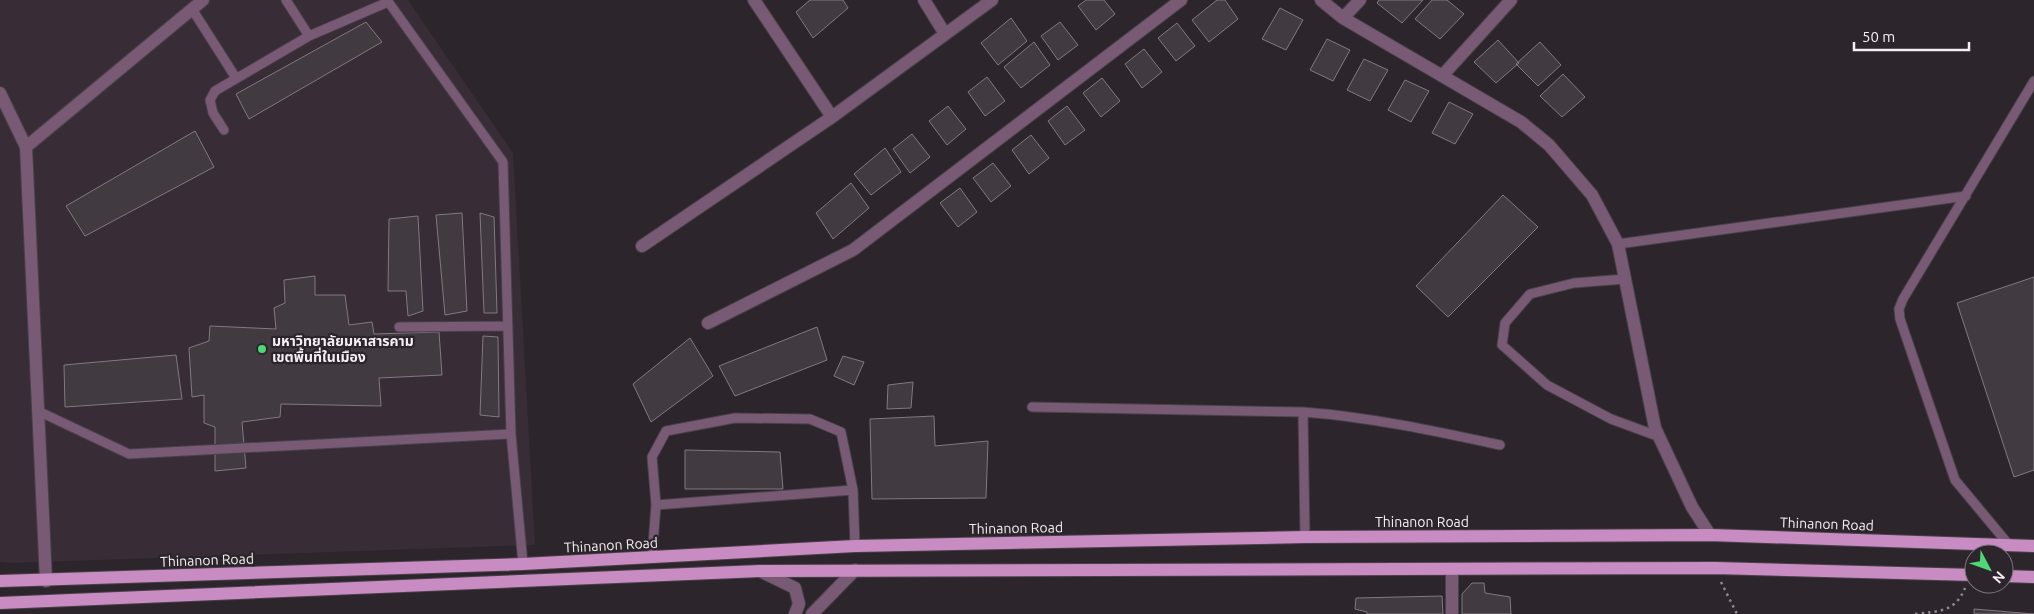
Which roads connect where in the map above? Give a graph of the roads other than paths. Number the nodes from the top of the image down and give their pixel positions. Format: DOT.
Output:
graph roads {
  1 [pos="203,0"];
  2 [pos="286,0"];
  3 [pos="754,0"];
  4 [pos="924,0"];
  5 [pos="992,0"];
  6 [pos="1181,0"];
  7 [pos="1321,0"];
  8 [pos="1360,0"];
  9 [pos="1511,0"];
  10 [pos="387,1"];
  11 [pos="192,9"];
  12 [pos="1343,18"];
  13 [pos="945,34"];
  14 [pos="309,36"];
  15 [pos="1442,76"];
  16 [pos="236,78"];
  17 [pos="2034,81"];
  18 [pos="0,93"];
  19 [pos="5,111"];
  20 [pos="832,117"];
  21 [pos="224,130"];
  22 [pos="26,147"];
  23 [pos="1966,196"];
  24 [pos="1618,244"];
  25 [pos="642,246"];
  26 [pos="1625,279"];
  27 [pos="708,323"];
  28 [pos="508,326"];
  29 [pos="399,327"];
  30 [pos="1032,407"];
  31 [pos="38,411"];
  32 [pos="1303,412"];
  33 [pos="511,434"];
  34 [pos="1660,437"];
  35 [pos="1500,445"];
  36 [pos="853,490"];
  37 [pos="656,505"];
  38 [pos="1710,535"];
  39 [pos="1305,537"];
  40 [pos="1978,544"];
  41 [pos="2007,544"];
  42 [pos="2014,545"];
  43 [pos="855,546"];
  44 [pos="2034,546"];
  45 [pos="652,557"];
  46 [pos="523,564"];
  47 [pos="1452,569"];
  48 [pos="855,570"];
  49 [pos="760,571"];
  50 [pos="1964,575"];
  51 [pos="2014,576"];
  52 [pos="2034,577"];
  53 [pos="0,581"];
  54 [pos="46,581"];
  55 [pos="47,602"];
  56 [pos="0,603"];
  57 [pos="795,614"];
  58 [pos="812,614"];
  59 [pos="1452,614"];
  1 -- 11 [label="street"];
  2 -- 14 [label="lane"];
  3 -- 20 [label="street"];
  4 -- 13 [label="street"];
  5 -- 13 [label="street"];
  6 -- 27 [label="street"];
  7 -- 12 [label="street"];
  8 -- 12 [label="street"];
  9 -- 15 [label="street"];
  10 -- 14 [label="lane"];
  10 -- 28 [label="lane"];
  11 -- 16 [label="lane"];
  11 -- 22 [label="street"];
  12 -- 15 [label="street"];
  13 -- 20 [label="street"];
  14 -- 16 [label="lane"];
  15 -- 24 [label="street"];
  16 -- 21 [label="lane"];
  17 -- 23 [label="lane"];
  18 -- 19 [label="street"];
  19 -- 22 [label="street"];
  20 -- 25 [label="street"];
  22 -- 31 [label="street"];
  23 -- 24 [label="lane"];
  23 -- 41 [label="lane"];
  24 -- 26 [label="street"];
  26 -- 34 [label="street"];
  26 -- 34 [label="lane"];
  28 -- 29 [label="lane"];
  28 -- 33 [label="lane"];
  30 -- 32 [label="lane"];
  31 -- 33 [label="lane"];
  31 -- 54 [label="street"];
  32 -- 35 [label="lane"];
  32 -- 39 [label="lane"];
  33 -- 46 [label="lane"];
  34 -- 38 [label="street"];
  36 -- 37 [label="lane"];
  36 -- 37 [label="lane"];
  36 -- 43 [label="lane"];
  37 -- 45 [label="lane"];
  38 -- 39 [label="main road, Thinanon Road"];
  38 -- 40 [label="main road, Thinanon Road"];
  39 -- 43 [label="main road, Thinanon Road"];
  42 -- 44 [label="main road, Thinanon Road"];
  43 -- 45 [label="main road, Thinanon Road"];
  45 -- 46 [label="main road, Thinanon Road"];
  46 -- 54 [label="main road, Thinanon Road"];
  47 -- 48 [label="main road"];
  47 -- 50 [label="main road"];
  47 -- 59 [label="street"];
  48 -- 49 [label="main road"];
  48 -- 58 [label="street"];
  49 -- 55 [label="main road"];
  49 -- 57 [label="street"];
  51 -- 52 [label="main road"];
  53 -- 54 [label="main road, Thinanon Road"];
  54 -- 55 [label="main road"];
  55 -- 56 [label="main road"];
}
